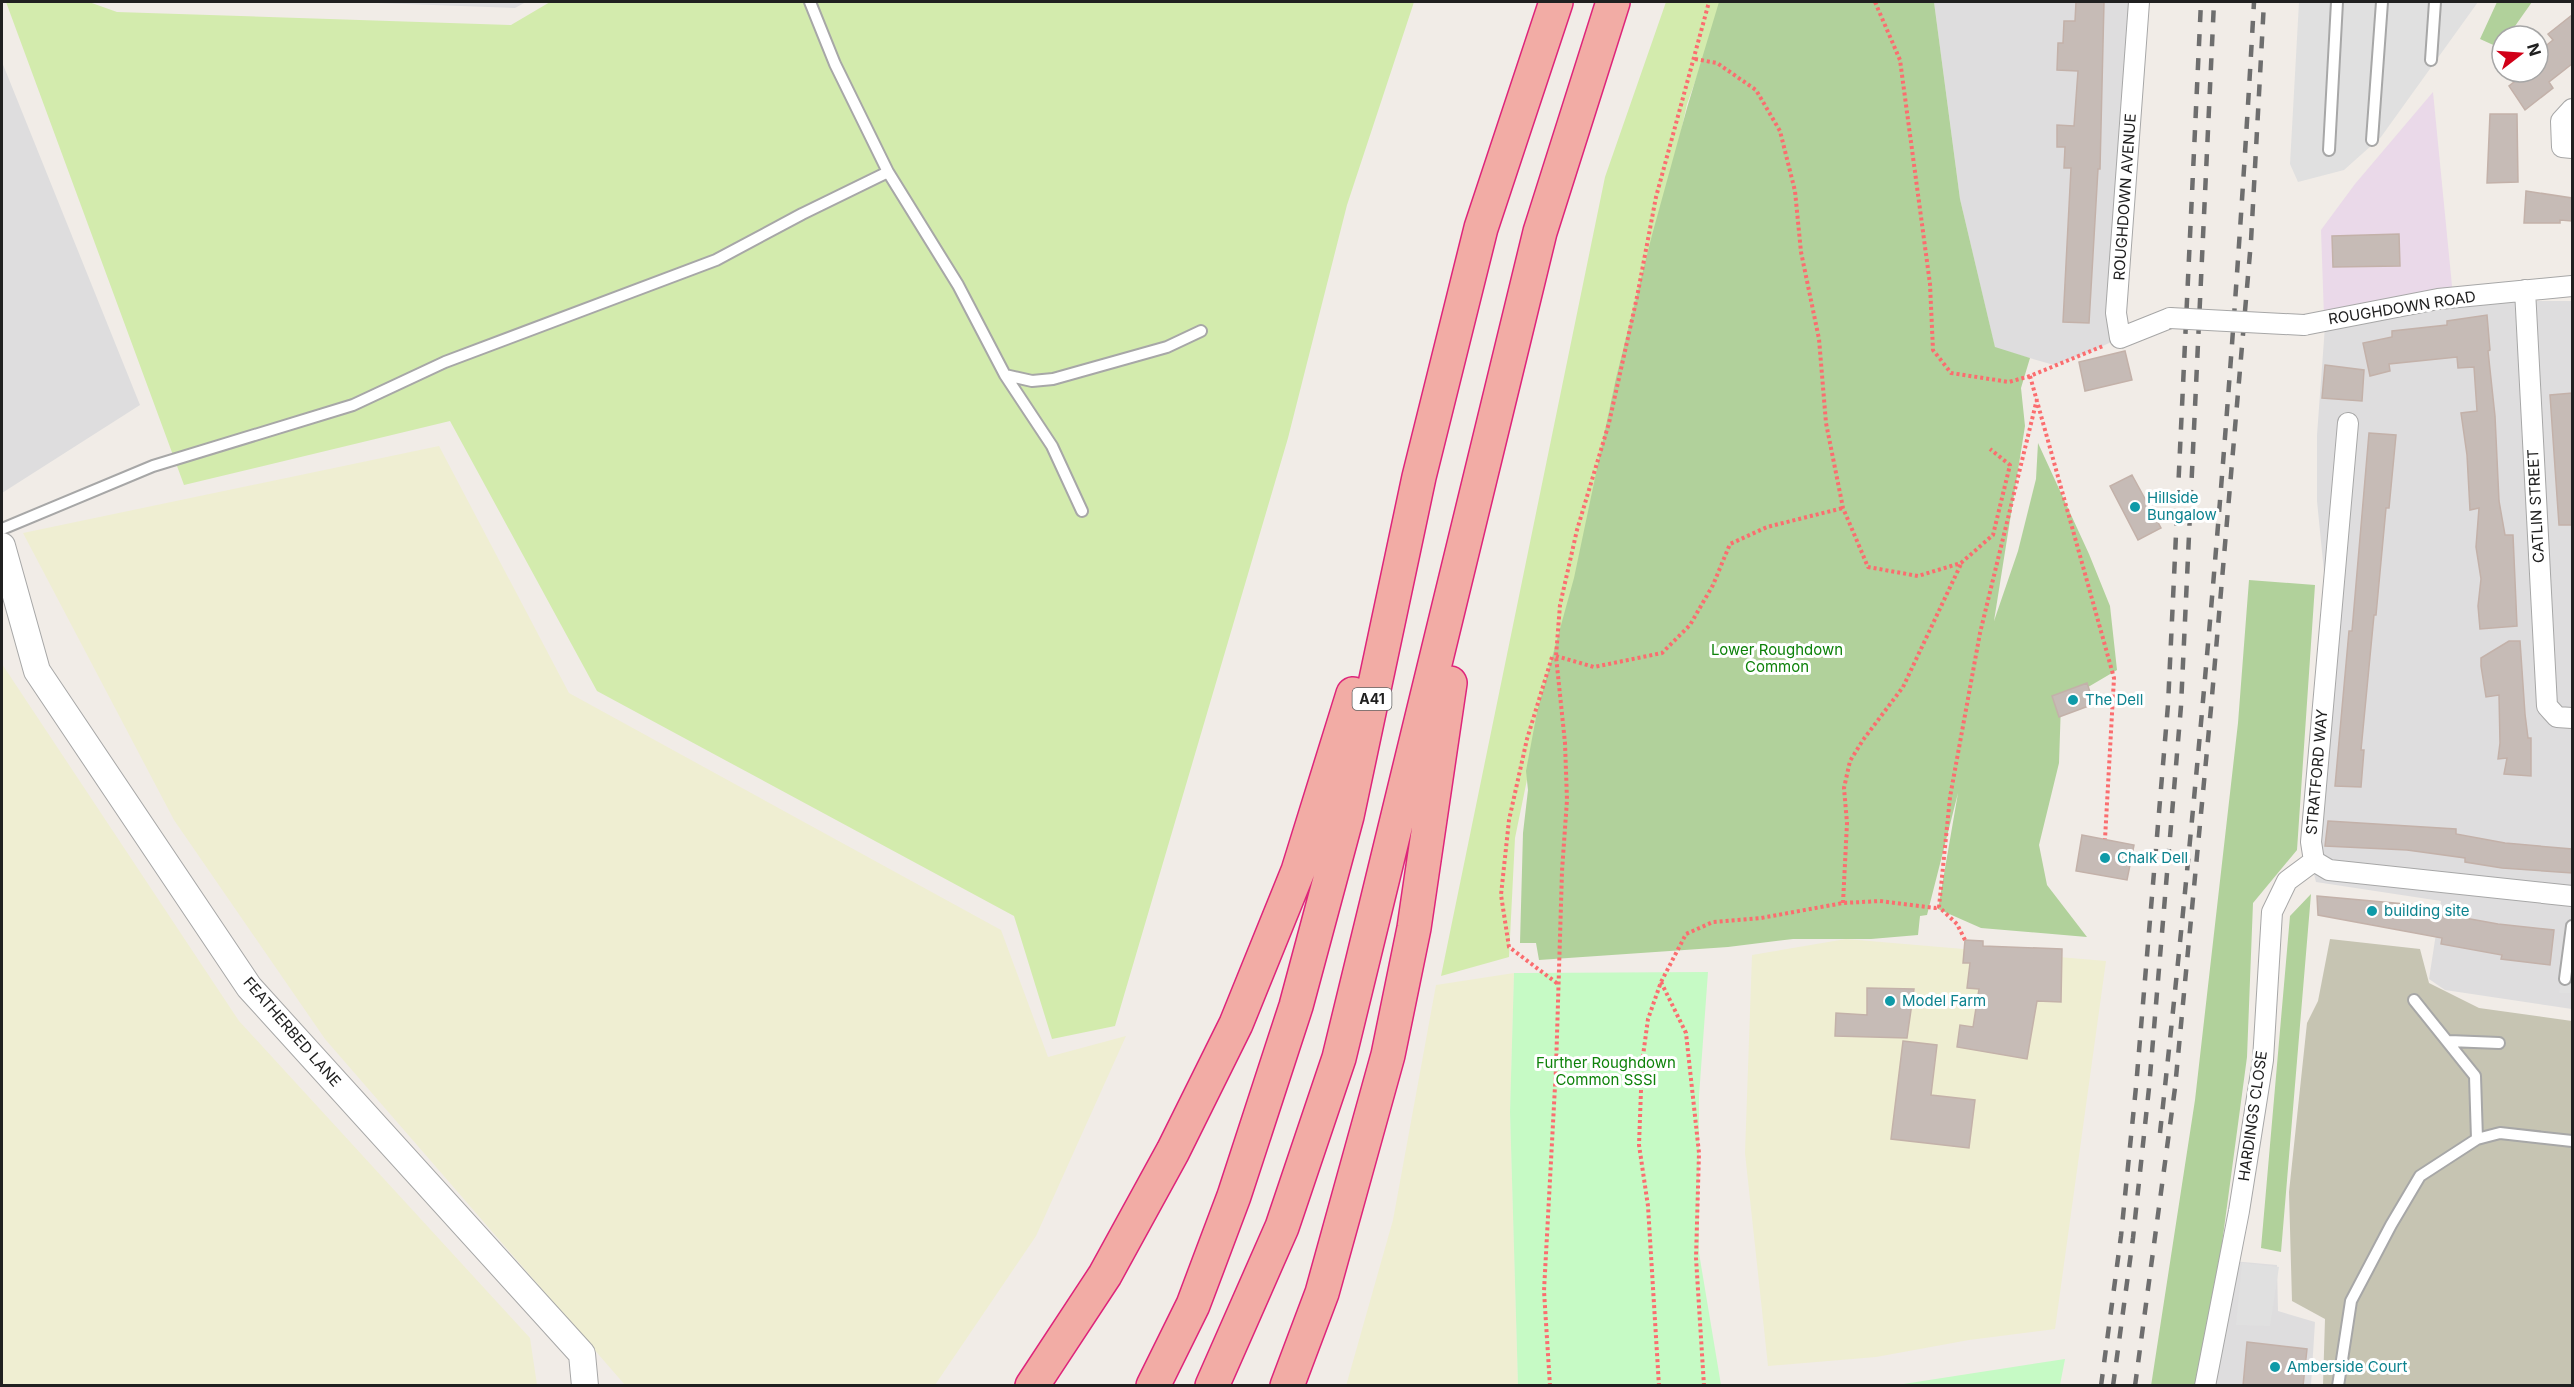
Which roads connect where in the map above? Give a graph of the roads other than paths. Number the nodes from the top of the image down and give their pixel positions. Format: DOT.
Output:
graph roads {
  1 [pos="810,2"];
  2 [pos="1556,2"];
  3 [pos="1613,2"];
  4 [pos="2139,2"];
  5 [pos="2337,2"];
  6 [pos="2382,2"];
  7 [pos="2435,2"];
  8 [pos="2431,60"];
  9 [pos="2572,109"];
  10 [pos="2372,140"];
  11 [pos="2572,148"];
  12 [pos="2329,150"];
  13 [pos="888,172"];
  14 [pos="2572,286"];
  15 [pos="2525,290"];
  16 [pos="2170,318"];
  17 [pos="1201,331"];
  18 [pos="1005,375"];
  19 [pos="2348,423"];
  20 [pos="1082,512"];
  21 [pos="2,529"];
  22 [pos="2,546"];
  23 [pos="1396,588"];
  24 [pos="1452,595"];
  25 [pos="2565,717"];
  26 [pos="2314,861"];
  27 [pos="2572,896"];
  28 [pos="2572,926"];
  29 [pos="2565,979"];
  30 [pos="2414,1000"];
  31 [pos="2449,1041"];
  32 [pos="2499,1043"];
  33 [pos="2477,1139"];
  34 [pos="2572,1141"];
  35 [pos="585,1386"];
  36 [pos="1032,1386"];
  37 [pos="1153,1386"];
  38 [pos="1212,1386"];
  39 [pos="1287,1386"];
  40 [pos="2205,1386"];
  41 [pos="2338,1386"];
  1 -- 13 [label="lane"];
  2 -- 23 [label="highway, A41"];
  3 -- 24 [label="highway"];
  4 -- 16 [label="street, ROUGHDOWN AVENUE"];
  5 -- 12 [label="lane"];
  6 -- 10 [label="lane"];
  7 -- 8 [label="lane"];
  9 -- 11 [label="street"];
  13 -- 18 [label="lane"];
  13 -- 21 [label="lane"];
  14 -- 15 [label="street, ROUGHDOWN ROAD"];
  15 -- 16 [label="street, ROUGHDOWN ROAD, bridge"];
  15 -- 25 [label="street, CATLIN STREET"];
  17 -- 18 [label="lane"];
  18 -- 20 [label="lane"];
  19 -- 26 [label="street, STRATFORD WAY"];
  22 -- 35 [label="street, FEATHERBED LANE"];
  23 -- 36 [label="highway"];
  23 -- 37 [label="highway, A41"];
  24 -- 38 [label="highway"];
  24 -- 39 [label="highway"];
  26 -- 27 [label="street"];
  26 -- 40 [label="street, HARDINGS CLOSE"];
  28 -- 29 [label="lane"];
  30 -- 31 [label="lane"];
  31 -- 32 [label="lane"];
  31 -- 33 [label="lane"];
  33 -- 34 [label="lane"];
  33 -- 41 [label="lane"];
}
